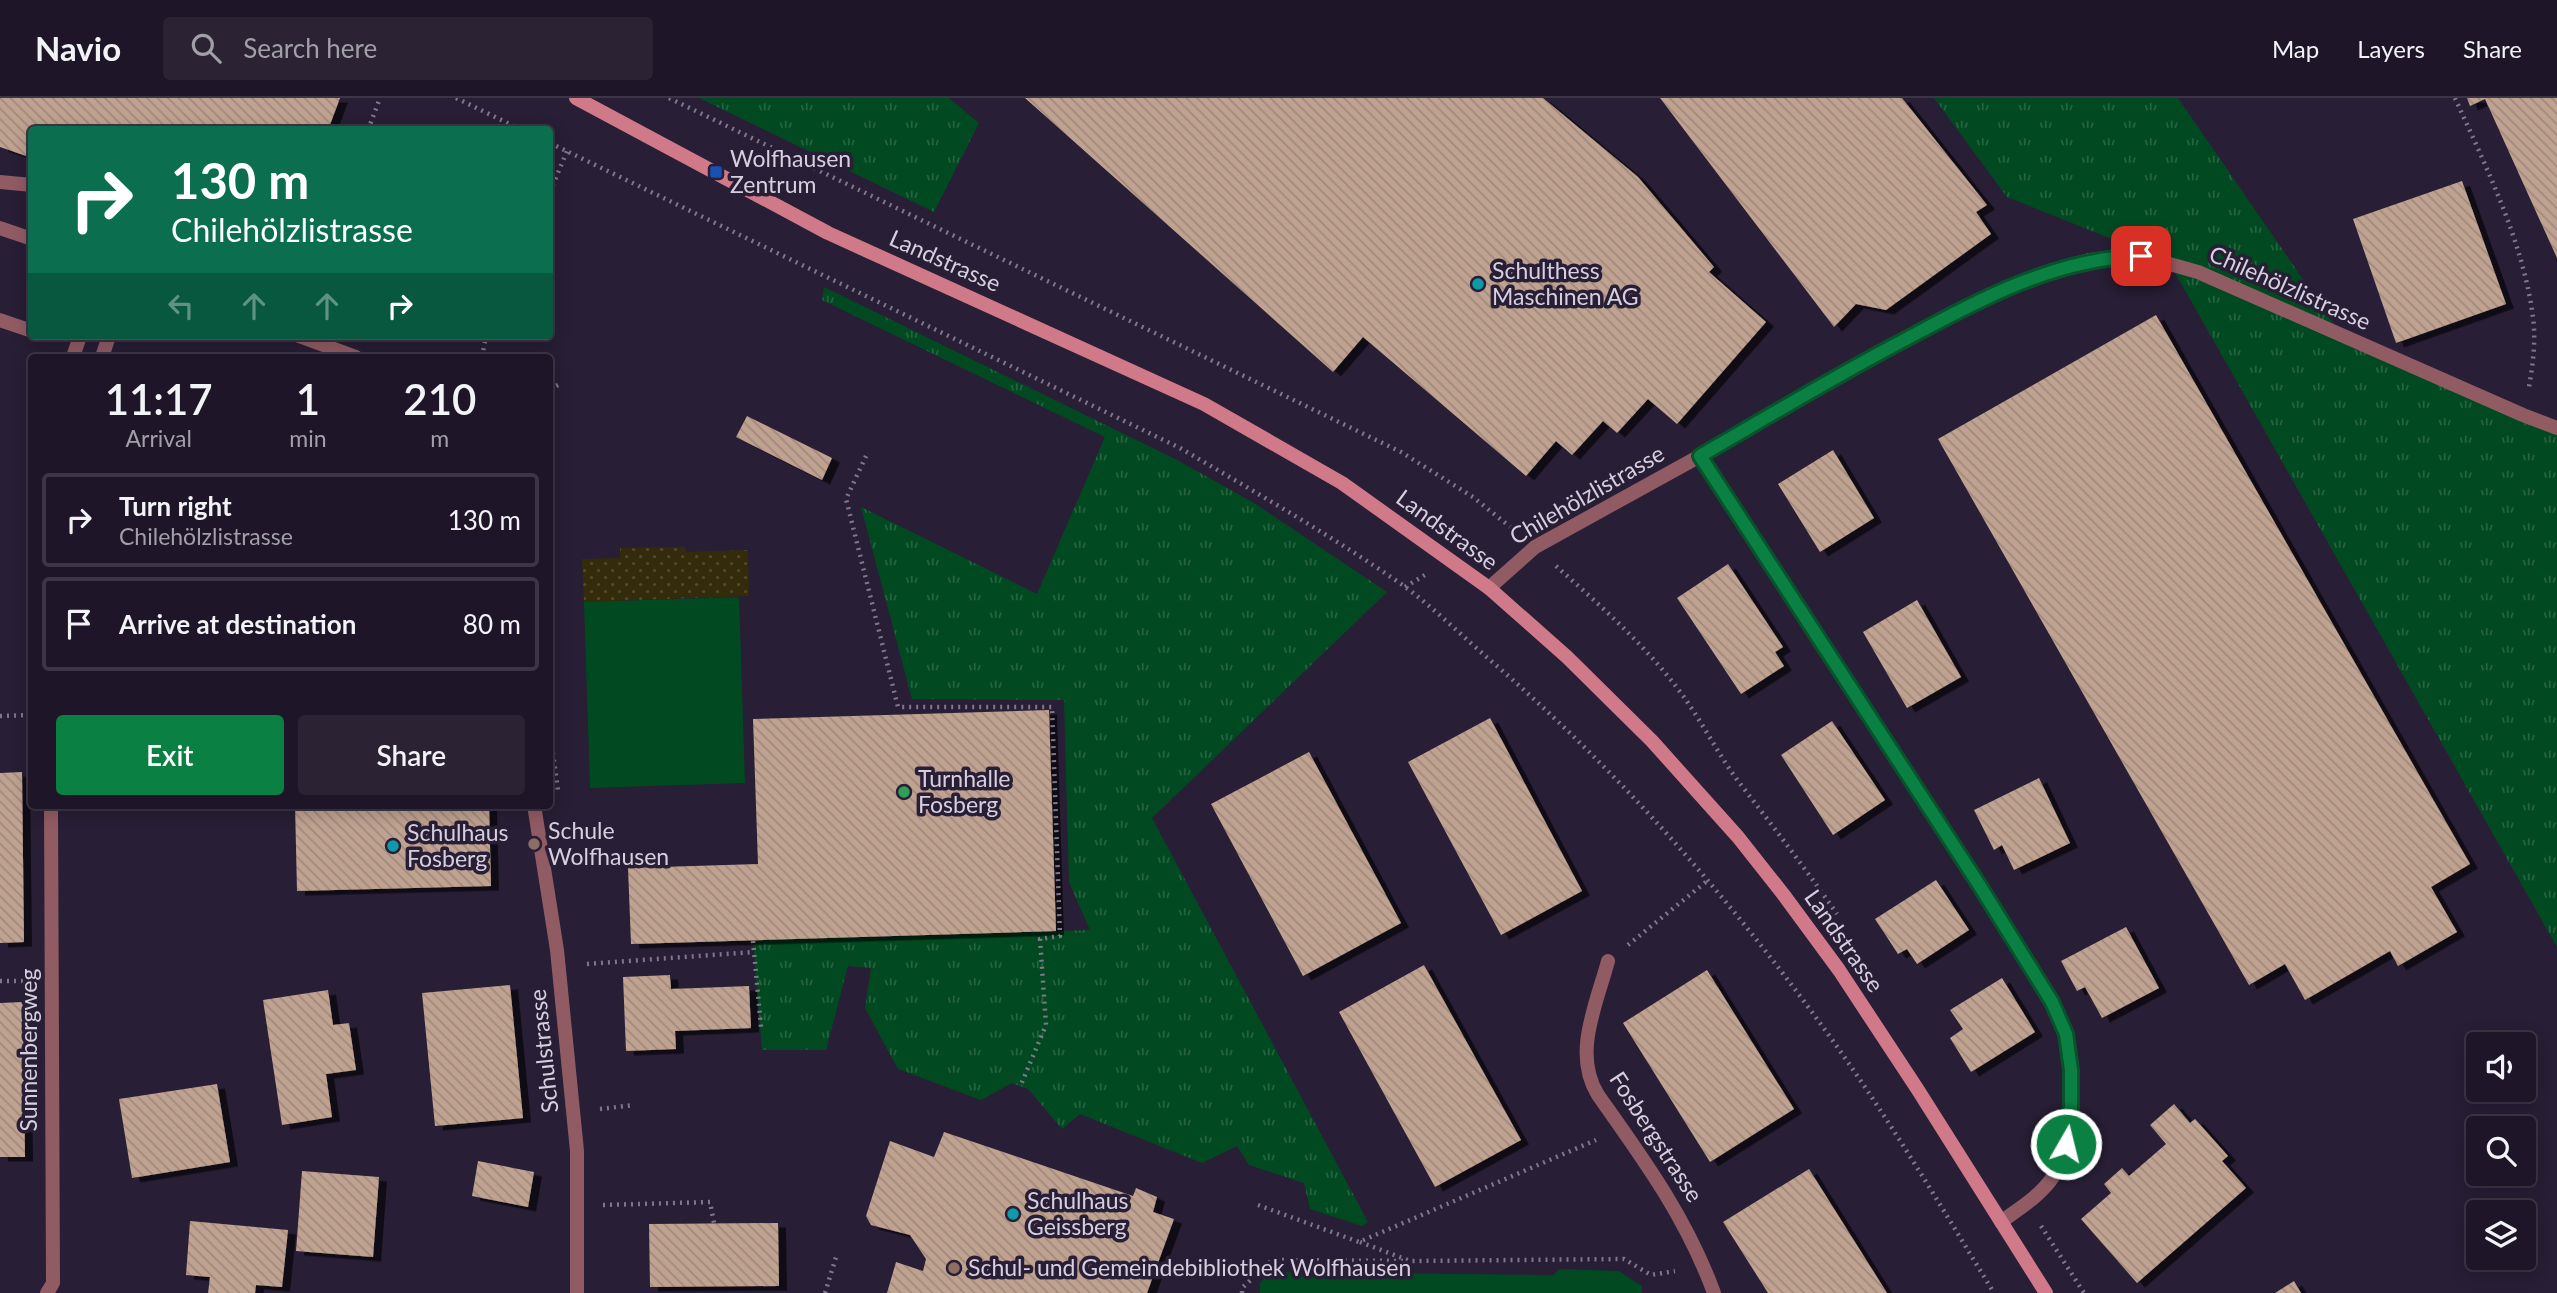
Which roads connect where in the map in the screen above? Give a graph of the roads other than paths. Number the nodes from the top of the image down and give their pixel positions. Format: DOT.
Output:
graph roads {
  1 [pos="576,98"];
  2 [pos="0,182"];
  3 [pos="28,185"];
  4 [pos="0,228"];
  5 [pos="28,238"];
  6 [pos="0,320"];
  7 [pos="28,330"];
  8 [pos="310,340"];
  9 [pos="348,354"];
  10 [pos="2557,428"];
  11 [pos="1700,456"];
  12 [pos="1489,588"];
  13 [pos="51,809"];
  14 [pos="535,809"];
  15 [pos="1608,961"];
  16 [pos="2001,1222"];
  17 [pos="47,1293"];
  18 [pos="577,1293"];
  19 [pos="1714,1293"];
  20 [pos="2046,1293"];
  1 -- 12 [label="main road, Landstrasse"];
  2 -- 3 [label="street"];
  4 -- 5 [label="street"];
  6 -- 7 [label="street"];
  8 -- 9 [label="street"];
  10 -- 11 [label="street, Chilehölzlistrasse"];
  11 -- 12 [label="street, Chilehölzlistrasse"];
  11 -- 16 [label="street"];
  12 -- 16 [label="main road, Landstrasse"];
  13 -- 17 [label="street, Sunnenbergweg"];
  14 -- 18 [label="street, Schulstrasse"];
  15 -- 19 [label="street, Fosbergstrasse"];
  16 -- 20 [label="main road, Landstrasse"];
}
